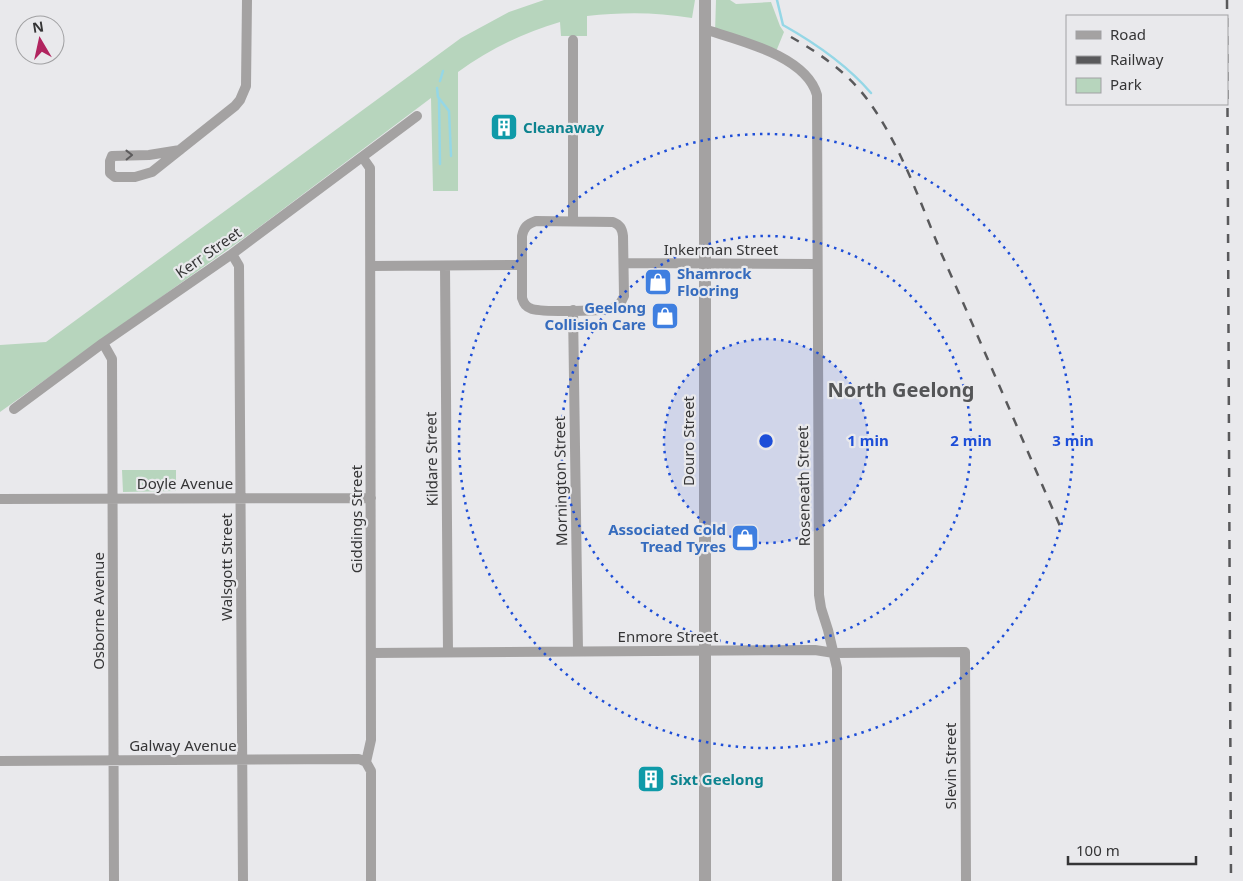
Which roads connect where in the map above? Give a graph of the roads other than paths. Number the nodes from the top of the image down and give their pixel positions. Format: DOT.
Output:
graph roads {
  1 [pos="247,0"];
  2 [pos="705,0"];
  3 [pos="704,29"];
  4 [pos="573,40"];
  5 [pos="417,116"];
  6 [pos="180,150"];
  7 [pos="363,158"];
  8 [pos="573,221"];
  9 [pos="232,254"];
  10 [pos="624,263"];
  11 [pos="704,264"];
  12 [pos="818,264"];
  13 [pos="522,265"];
  14 [pos="371,266"];
  15 [pos="445,266"];
  16 [pos="573,310"];
  17 [pos="103,343"];
  18 [pos="14,409"];
  19 [pos="113,498"];
  20 [pos="241,498"];
  21 [pos="371,498"];
  22 [pos="0,500"];
  23 [pos="578,651"];
  24 [pos="706,651"];
  25 [pos="448,652"];
  26 [pos="965,652"];
  27 [pos="371,653"];
  28 [pos="834,653"];
  29 [pos="113,760"];
  30 [pos="242,760"];
  31 [pos="0,761"];
  32 [pos="366,762"];
  33 [pos="114,881"];
  34 [pos="243,881"];
  35 [pos="371,881"];
  36 [pos="705,881"];
  37 [pos="837,881"];
  38 [pos="966,881"];
  1 -- 6 [label="street"];
  2 -- 3 [label="street, Douro Street"];
  3 -- 11 [label="street, Douro Street"];
  3 -- 12 [label="street, Roseneath Street"];
  4 -- 8 [label="street"];
  5 -- 7 [label="street, Kerr Street"];
  6 -- 6 [label="street, one-way"];
  7 -- 9 [label="street, Kerr Street"];
  7 -- 14 [label="street, Giddings Street"];
  8 -- 10 [label="street"];
  8 -- 13 [label="street"];
  9 -- 17 [label="street, Kerr Street"];
  9 -- 20 [label="street, Walsgott Street"];
  10 -- 11 [label="street, Inkerman Street"];
  10 -- 16 [label="street"];
  11 -- 12 [label="street, Inkerman Street"];
  11 -- 24 [label="street, Douro Street"];
  12 -- 28 [label="street, Roseneath Street"];
  13 -- 15 [label="street"];
  13 -- 16 [label="street"];
  14 -- 15 [label="street"];
  14 -- 21 [label="street, Giddings Street"];
  15 -- 25 [label="street, Kildare Street"];
  16 -- 23 [label="street, Mornington Street"];
  17 -- 18 [label="street, Kerr Street"];
  17 -- 19 [label="street, Osborne Avenue"];
  19 -- 20 [label="street, Doyle Avenue"];
  19 -- 22 [label="street, Doyle Avenue"];
  19 -- 29 [label="street, Osborne Avenue"];
  20 -- 21 [label="street, Doyle Avenue"];
  20 -- 30 [label="street, Walsgott Street"];
  21 -- 27 [label="street, Giddings Street"];
  23 -- 24 [label="street, Enmore Street"];
  23 -- 25 [label="street, Enmore Street"];
  24 -- 28 [label="street, Enmore Street"];
  24 -- 36 [label="street, Douro Street"];
  25 -- 27 [label="street, Enmore Street"];
  26 -- 28 [label="street, Enmore Street"];
  26 -- 38 [label="street, Slevin Street"];
  27 -- 32 [label="street, Giddings Street"];
  28 -- 37 [label="street, Roseneath Street"];
  29 -- 30 [label="street, Galway Avenue"];
  29 -- 31 [label="street, Galway Avenue"];
  29 -- 33 [label="street, Osborne Avenue"];
  30 -- 32 [label="street, Galway Avenue"];
  30 -- 34 [label="street, Walsgott Street"];
  32 -- 35 [label="street, Giddings Street"];
}
